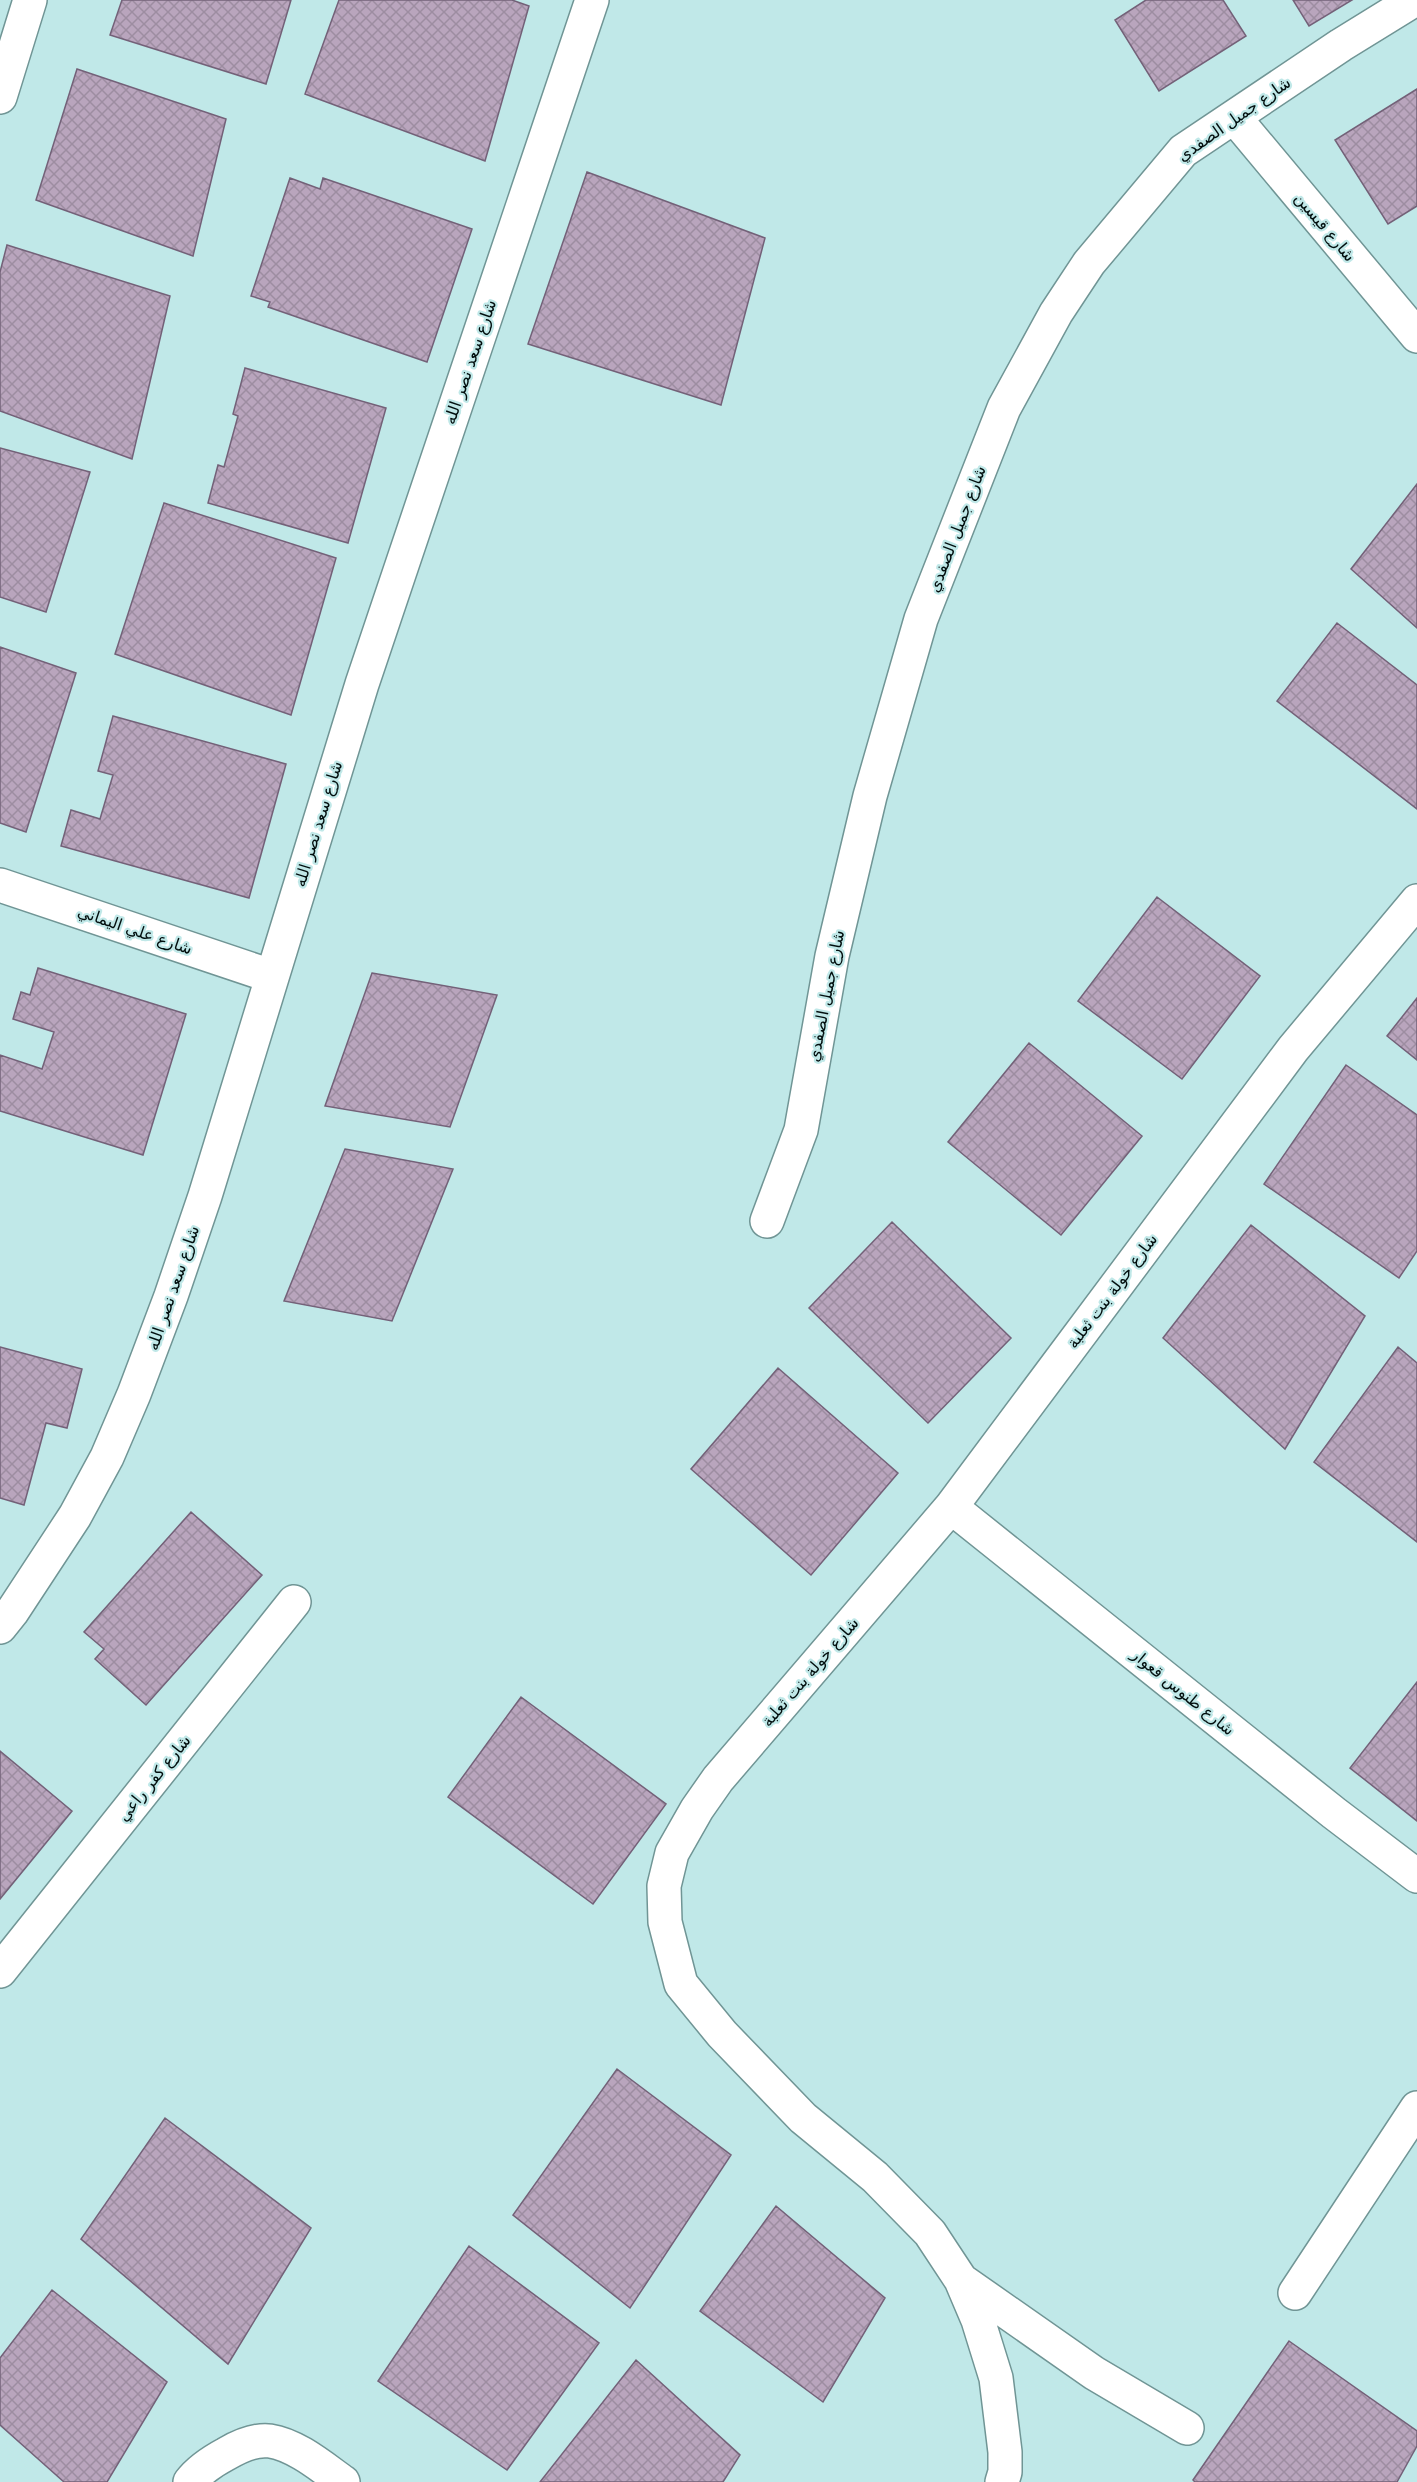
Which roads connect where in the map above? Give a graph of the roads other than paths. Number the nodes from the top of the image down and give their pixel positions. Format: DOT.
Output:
graph roads {
  1 [pos="30,0"];
  2 [pos="592,0"];
  3 [pos="1414,0"];
  4 [pos="0,97"];
  5 [pos="1234,117"];
  6 [pos="1417,336"];
  7 [pos="0,885"];
  8 [pos="1417,901"];
  9 [pos="270,976"];
  10 [pos="767,1221"];
  11 [pos="951,1507"];
  12 [pos="294,1602"];
  13 [pos="0,1627"];
  14 [pos="1417,1876"];
  15 [pos="4,1956"];
  16 [pos="1417,2108"];
  17 [pos="962,2280"];
  18 [pos="1295,2294"];
  19 [pos="1186,2428"];
  20 [pos="190,2482"];
  21 [pos="343,2482"];
  22 [pos="1002,2482"];
  1 -- 4 [label="street"];
  2 -- 9 [label="street, شارع سعد نصر الله"];
  3 -- 5 [label="street, شارع جميل الصفدي"];
  5 -- 6 [label="street, شارع قيسين"];
  5 -- 10 [label="street, شارع جميل الصفدي"];
  7 -- 9 [label="street, شارع علي اليماني"];
  8 -- 11 [label="street, شارع خولة بنت ثعلبة"];
  9 -- 13 [label="street, شارع سعد نصر الله"];
  11 -- 14 [label="street, شارع طنوس قعوار"];
  11 -- 17 [label="street, شارع خولة بنت ثعلبة"];
  12 -- 15 [label="street, شارع كفر راعي"];
  16 -- 18 [label="street"];
  17 -- 19 [label="street"];
  17 -- 22 [label="street, شارع خولة بنت ثعلبة"];
  20 -- 21 [label="street"];
}
